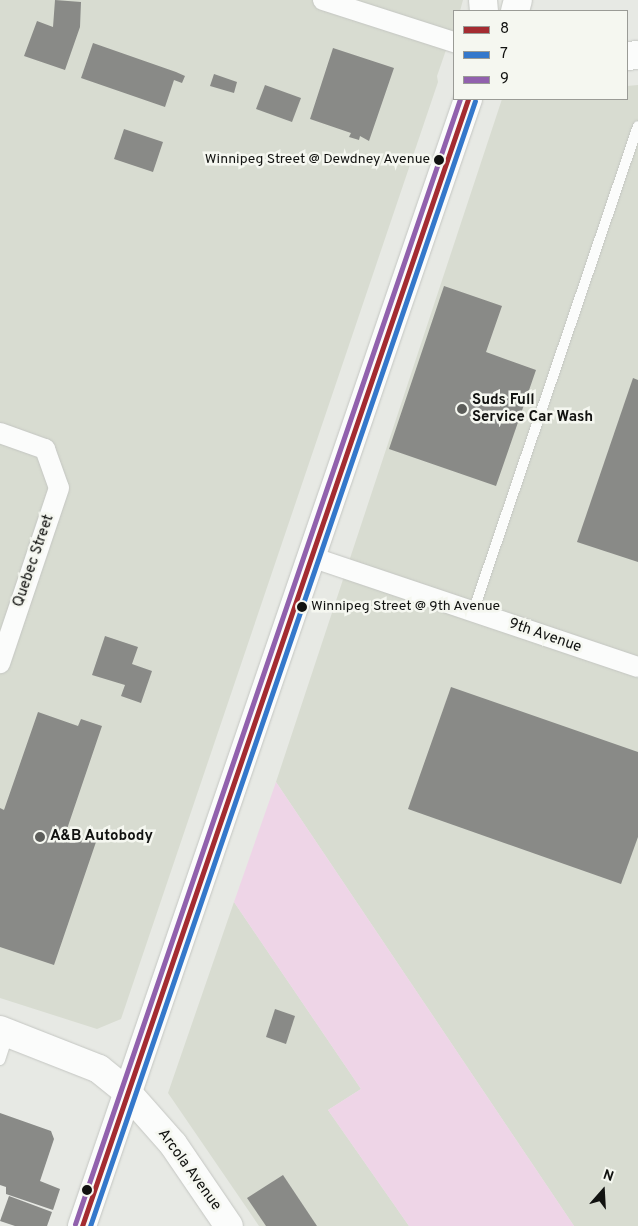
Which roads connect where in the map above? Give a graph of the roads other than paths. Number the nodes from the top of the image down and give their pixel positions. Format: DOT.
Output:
graph roads {
  1 [pos="323,0"];
  2 [pos="453,42"];
  3 [pos="468,100"];
  4 [pos="638,126"];
  5 [pos="0,433"];
  6 [pos="311,557"];
  7 [pos="473,612"];
  8 [pos="0,663"];
  9 [pos="638,667"];
  10 [pos="5,1031"];
  11 [pos="0,1060"];
  12 [pos="127,1092"];
  13 [pos="82,1226"];
  14 [pos="229,1226"];
  1 -- 2 [label="street"];
  3 -- 6 [label="main road"];
  4 -- 7 [label="lane"];
  5 -- 8 [label="street, Quebec Street"];
  6 -- 7 [label="street, 9th Avenue"];
  6 -- 12 [label="main road"];
  7 -- 9 [label="street, 9th Avenue"];
  10 -- 11 [label="lane"];
  10 -- 12 [label="main road, Arcola Avenue"];
  12 -- 13 [label="main road"];
  12 -- 14 [label="main road, Arcola Avenue"];
}
